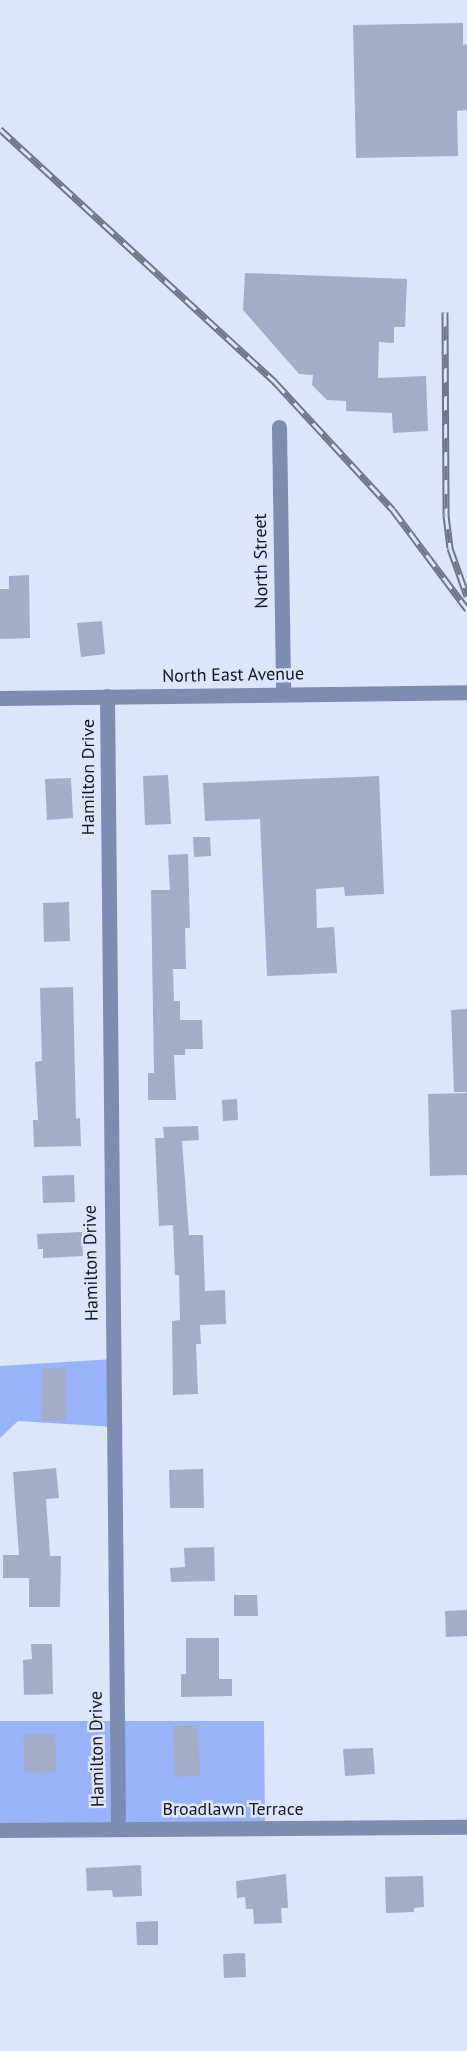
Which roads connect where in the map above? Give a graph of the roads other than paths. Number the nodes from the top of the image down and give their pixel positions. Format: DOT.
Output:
graph roads {
  1 [pos="279,427"];
  2 [pos="467,692"];
  3 [pos="283,694"];
  4 [pos="107,696"];
  5 [pos="0,698"];
  6 [pos="467,1827"];
  7 [pos="118,1829"];
  8 [pos="0,1830"];
  1 -- 3 [label="street, North Street"];
  2 -- 3 [label="street, North East Avenue"];
  3 -- 4 [label="street, North East Avenue"];
  4 -- 5 [label="street, North East Avenue"];
  4 -- 7 [label="street, Hamilton Drive"];
  6 -- 7 [label="street, Broadlawn Terrace"];
  7 -- 8 [label="street, Broadlawn Terrace"];
}
